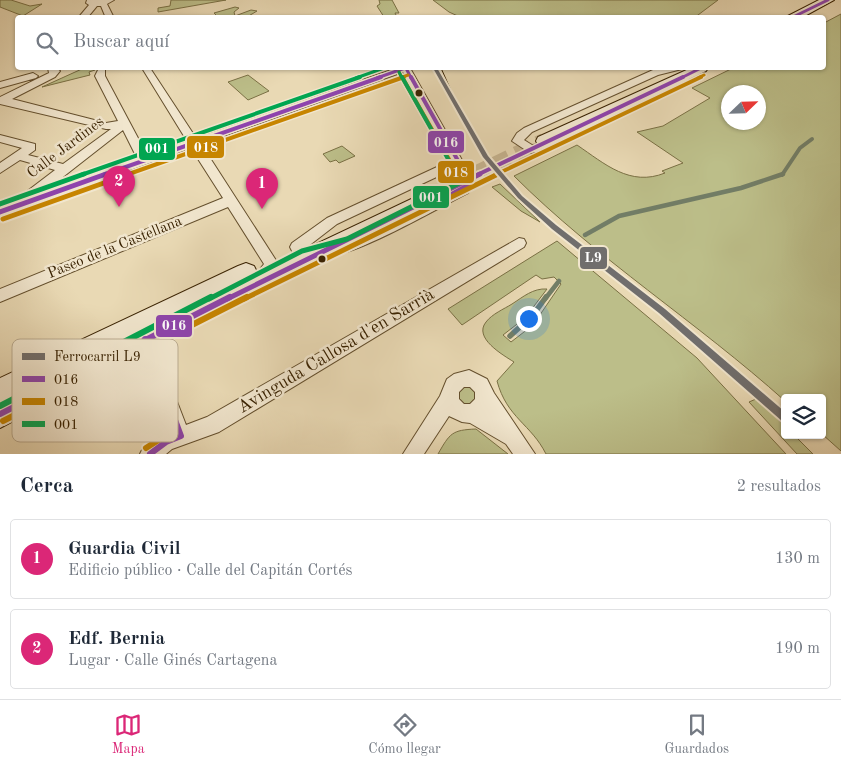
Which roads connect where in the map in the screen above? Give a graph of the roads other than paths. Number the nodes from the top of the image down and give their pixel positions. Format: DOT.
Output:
graph roads {
  1 [pos="828,0"];
  2 [pos="93,2"];
  3 [pos="107,2"];
  4 [pos="841,3"];
  5 [pos="84,15"];
  6 [pos="109,15"];
  7 [pos="796,15"];
  8 [pos="815,15"];
  9 [pos="49,70"];
  10 [pos="55,70"];
  11 [pos="102,70"];
  12 [pos="147,70"];
  13 [pos="400,70"];
  14 [pos="407,70"];
  15 [pos="677,70"];
  16 [pos="686,70"];
  17 [pos="687,70"];
  18 [pos="0,85"];
  19 [pos="1,100"];
  20 [pos="125,123"];
  21 [pos="539,137"];
  22 [pos="0,138"];
  23 [pos="193,142"];
  24 [pos="19,156"];
  25 [pos="454,158"];
  26 [pos="144,160"];
  27 [pos="0,169"];
  28 [pos="65,169"];
  29 [pos="462,171"];
  30 [pos="439,186"];
  31 [pos="231,200"];
  32 [pos="18,205"];
  33 [pos="0,212"];
  34 [pos="520,243"];
  35 [pos="301,253"];
  36 [pos="271,263"];
  37 [pos="0,296"];
  38 [pos="203,309"];
  39 [pos="149,328"];
  40 [pos="123,339"];
  41 [pos="124,339"];
  42 [pos="130,339"];
  43 [pos="152,339"];
  44 [pos="12,386"];
  45 [pos="0,391"];
  46 [pos="12,393"];
  47 [pos="486,398"];
  48 [pos="0,399"];
  49 [pos="12,407"];
  50 [pos="461,408"];
  51 [pos="0,414"];
  52 [pos="178,426"];
  53 [pos="181,436"];
  54 [pos="178,437"];
  55 [pos="166,442"];
  56 [pos="518,446"];
  57 [pos="150,454"];
  58 [pos="413,454"];
  1 -- 7 [label="main road"];
  2 -- 3 [label="street"];
  2 -- 5 [label="street"];
  3 -- 6 [label="street"];
  4 -- 8 [label="main road"];
  9 -- 18 [label="street"];
  10 -- 19 [label="street"];
  11 -- 20 [label="street"];
  12 -- 23 [label="street"];
  13 -- 23 [label="street"];
  14 -- 25 [label="street"];
  15 -- 17 [label="street"];
  16 -- 21 [label="main road"];
  19 -- 20 [label="street"];
  20 -- 26 [label="street"];
  20 -- 28 [label="street, Calle Jardines"];
  22 -- 24 [label="street"];
  23 -- 26 [label="street"];
  23 -- 31 [label="street"];
  24 -- 27 [label="street"];
  24 -- 28 [label="street"];
  25 -- 29 [label="street"];
  26 -- 32 [label="street"];
  28 -- 32 [label="street, Calle Jardines"];
  29 -- 35 [label="street"];
  29 -- 35 [label="street"];
  30 -- 35 [label="main road"];
  31 -- 36 [label="street"];
  31 -- 37 [label="street, Paseo de la Castellana"];
  32 -- 33 [label="street, Calle Jardines"];
  34 -- 53 [label="street, Avinguda Callosa d'en Sarrià"];
  35 -- 36 [label="main road"];
  35 -- 38 [label="main road"];
  36 -- 38 [label="street"];
  36 -- 39 [label="main road"];
  38 -- 39 [label="main road"];
  39 -- 40 [label="main road"];
  39 -- 41 [label="street"];
  39 -- 42 [label="main road"];
  39 -- 43 [label="street"];
  44 -- 45 [label="main road"];
  46 -- 48 [label="street"];
  47 -- 50 [label="street"];
  47 -- 50 [label="street"];
  47 -- 56 [label="street"];
  49 -- 51 [label="main road"];
  50 -- 56 [label="street"];
  50 -- 58 [label="street"];
  52 -- 53 [label="street"];
  53 -- 54 [label="street, Avinguda Callosa d'en Sarrià"];
  55 -- 57 [label="street, Avinguda Callosa d'en Sarrià"];
}
